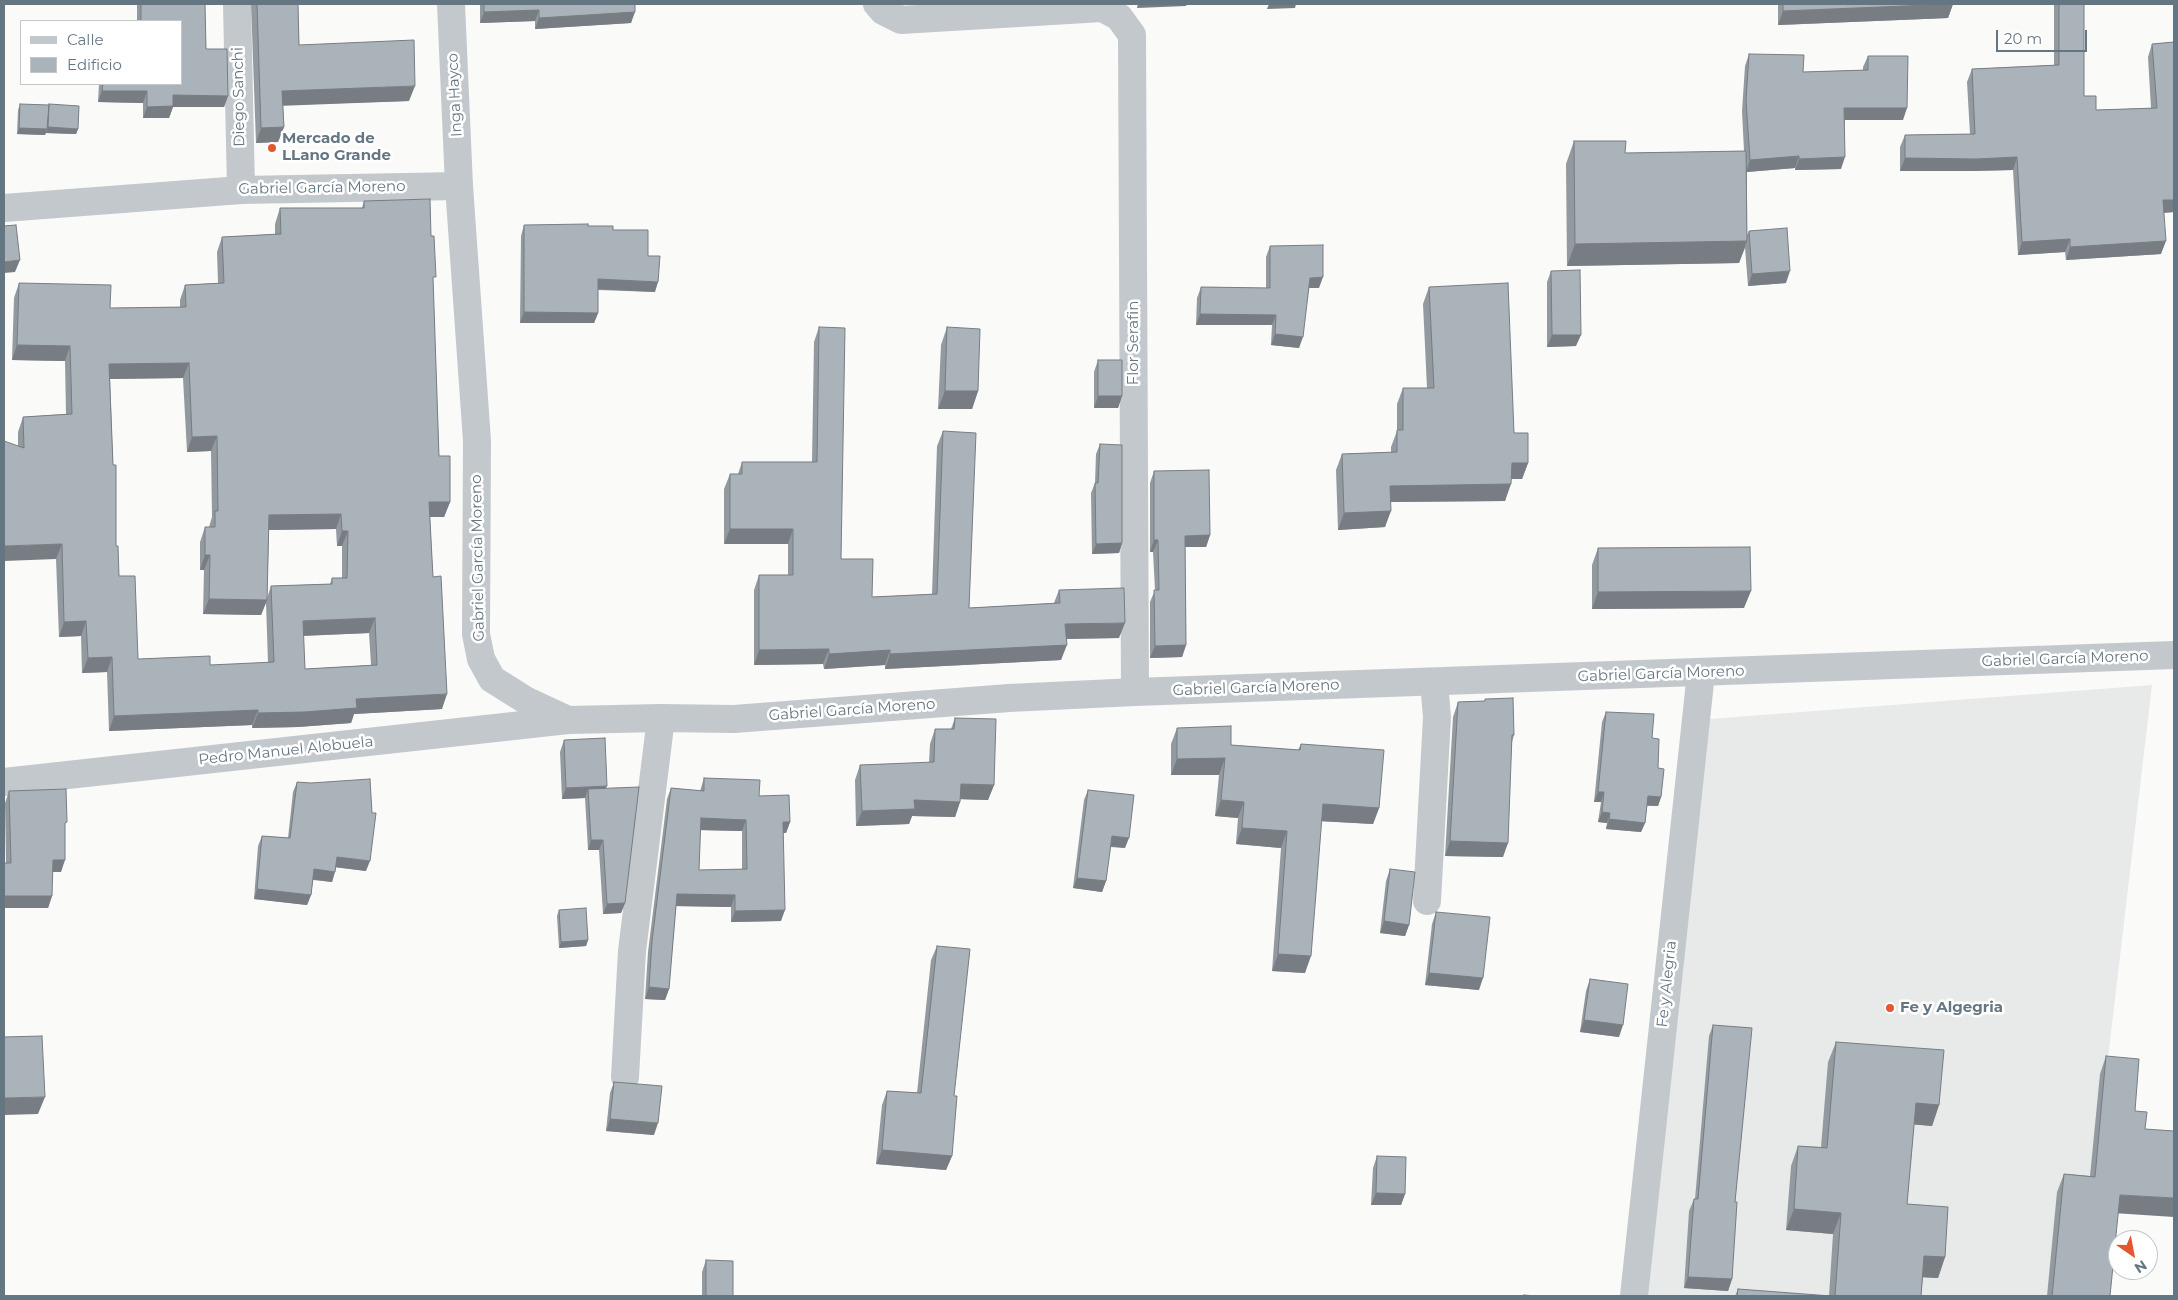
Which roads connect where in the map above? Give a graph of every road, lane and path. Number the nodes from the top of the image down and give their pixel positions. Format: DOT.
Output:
graph roads {
  1 [pos="237,4"];
  2 [pos="451,4"];
  3 [pos="877,4"];
  4 [pos="459,186"];
  5 [pos="241,190"];
  6 [pos="4,208"];
  7 [pos="2174,655"];
  8 [pos="1701,673"];
  9 [pos="1434,682"];
  10 [pos="1135,692"];
  11 [pos="661,718"];
  12 [pos="568,720"];
  13 [pos="4,782"];
  14 [pos="1427,901"];
  15 [pos="625,1077"];
  16 [pos="1634,1296"];
  1 -- 5 [label="street, Diego Sanchi"];
  2 -- 4 [label="street, Inga Hayco"];
  3 -- 10 [label="street, Flor Serafin"];
  4 -- 5 [label="street, Gabriel García Moreno"];
  4 -- 12 [label="street, Gabriel García Moreno"];
  5 -- 6 [label="street, Gabriel García Moreno"];
  7 -- 8 [label="street, Gabriel García Moreno"];
  8 -- 9 [label="street, Gabriel García Moreno"];
  8 -- 16 [label="street, Fe y Alegria"];
  9 -- 10 [label="street, Gabriel García Moreno"];
  9 -- 14 [label="street"];
  10 -- 11 [label="street, Gabriel García Moreno"];
  11 -- 12 [label="street, Gabriel García Moreno"];
  11 -- 15 [label="street"];
  12 -- 13 [label="street, Pedro Manuel Alobuela"];
}
